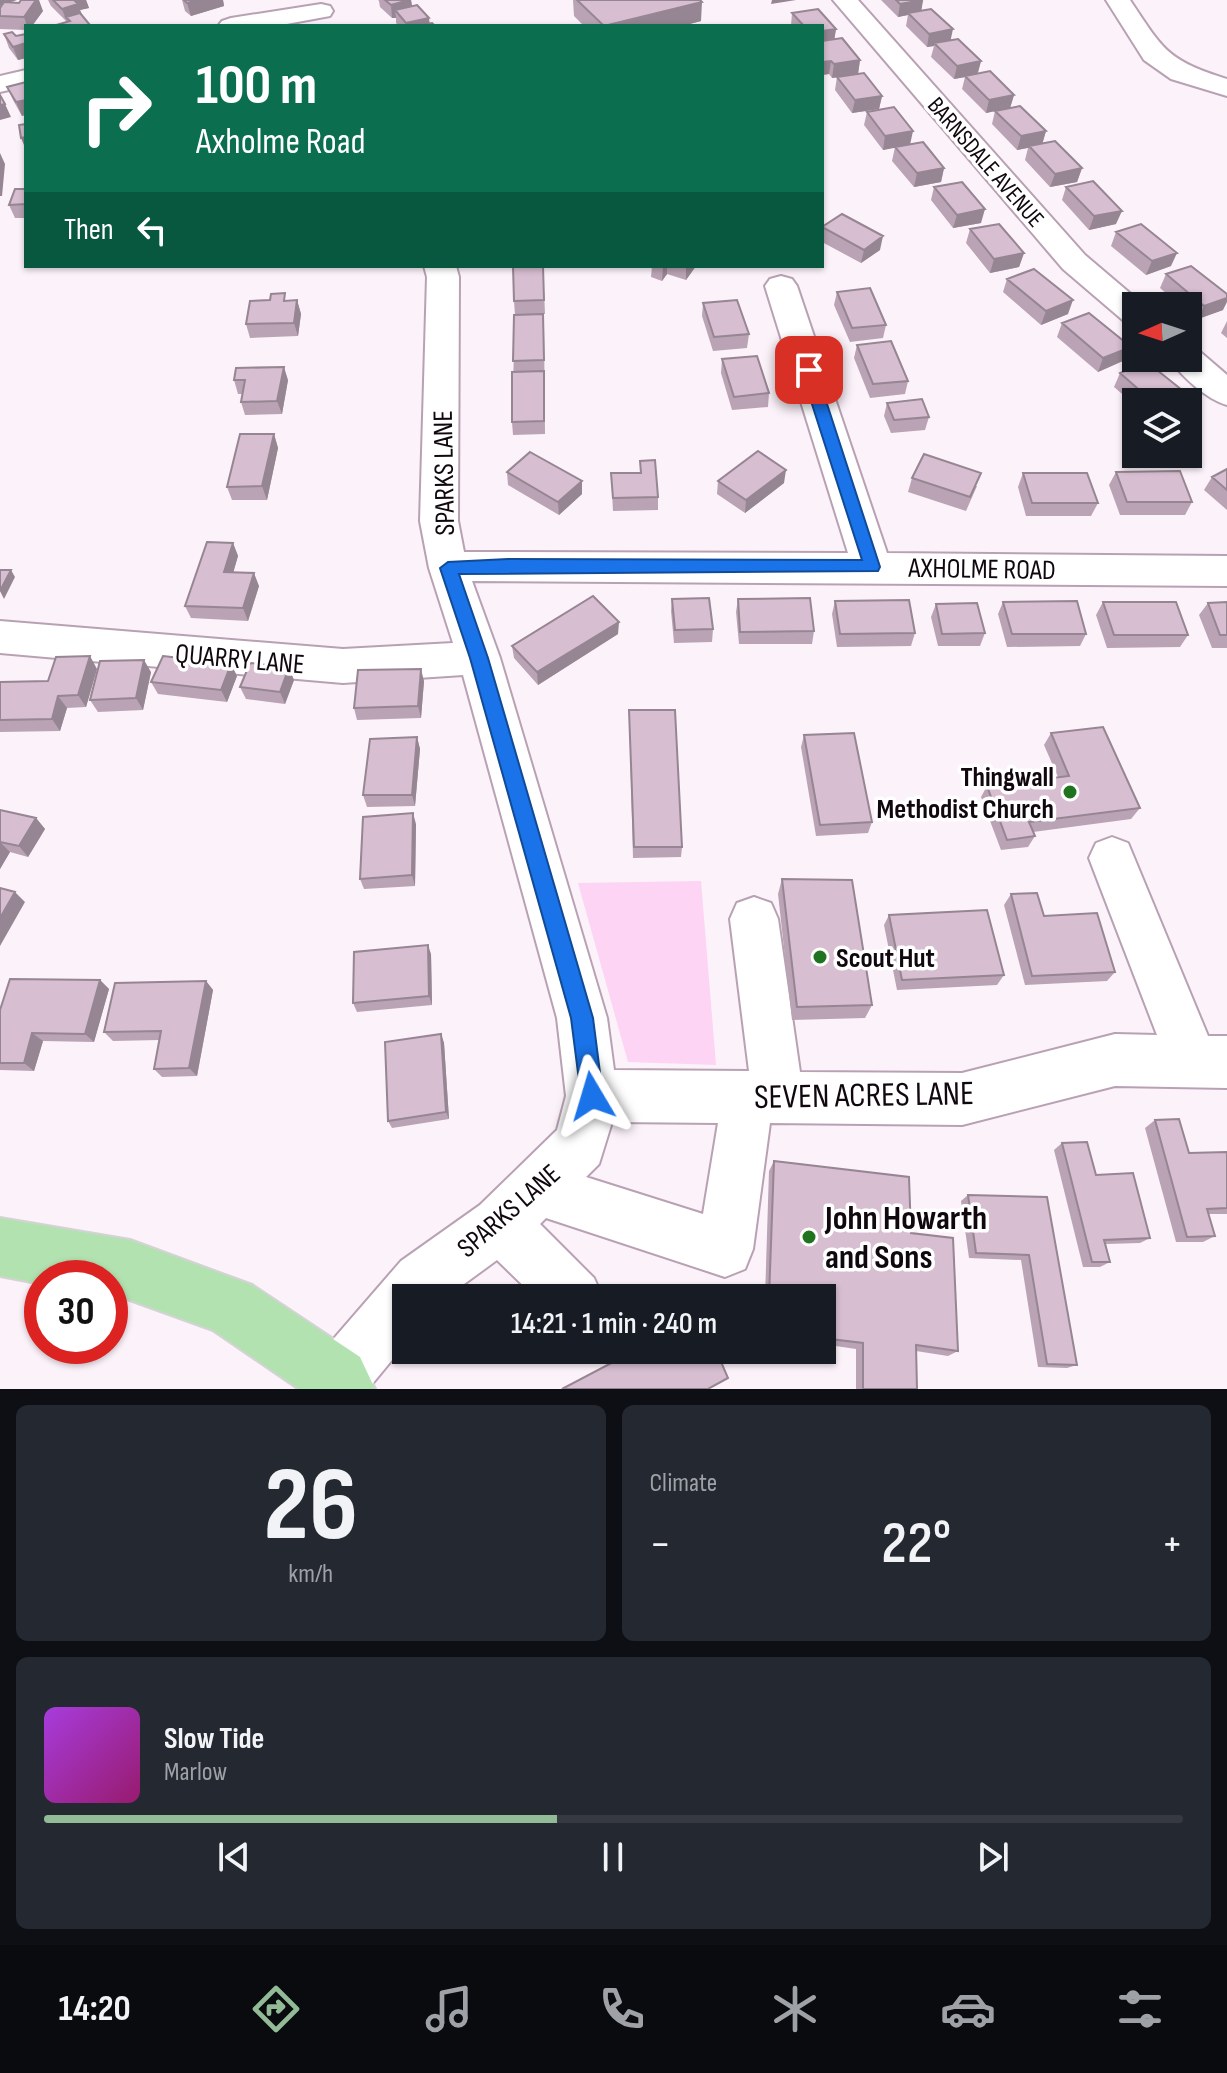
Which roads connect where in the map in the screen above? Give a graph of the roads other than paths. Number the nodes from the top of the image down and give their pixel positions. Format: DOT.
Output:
graph roads {
  1 [pos="845,0"];
  2 [pos="1118,0"];
  3 [pos="321,12"];
  4 [pos="244,24"];
  5 [pos="24,78"];
  6 [pos="0,84"];
  7 [pos="1227,88"];
  8 [pos="441,268"];
  9 [pos="782,284"];
  10 [pos="1122,303"];
  11 [pos="1202,372"];
  12 [pos="1227,393"];
  13 [pos="872,567"];
  14 [pos="448,568"];
  15 [pos="1227,571"];
  16 [pos="0,637"];
  17 [pos="479,658"];
  18 [pos="1112,858"];
  19 [pos="754,919"];
  20 [pos="1210,1061"];
  21 [pos="592,1096"];
  22 [pos="763,1097"];
  23 [pos="519,1206"];
  24 [pos="0,1247"];
  25 [pos="418,1284"];
  26 [pos="562,1284"];
  27 [pos="392,1317"];
  28 [pos="341,1384"];
  1 -- 10 [label="street, BARNSDALE AVENUE"];
  2 -- 7 [label="street"];
  3 -- 4 [label="street"];
  5 -- 6 [label="street"];
  8 -- 14 [label="street, SPARKS LANE"];
  9 -- 13 [label="street"];
  11 -- 12 [label="street"];
  13 -- 14 [label="street, AXHOLME ROAD"];
  13 -- 15 [label="street, AXHOLME ROAD"];
  14 -- 17 [label="street, SPARKS LANE"];
  16 -- 17 [label="street, QUARRY LANE"];
  17 -- 21 [label="street, SPARKS LANE"];
  18 -- 20 [label="street"];
  19 -- 22 [label="street"];
  20 -- 22 [label="street, SEVEN ACRES LANE"];
  21 -- 22 [label="street, SEVEN ACRES LANE"];
  21 -- 23 [label="street, SPARKS LANE"];
  22 -- 23 [label="street"];
  23 -- 25 [label="street, SPARKS LANE"];
  23 -- 26 [label="street"];
  24 -- 28 [label="main road"];
  27 -- 28 [label="street, SPARKS LANE"];
}
